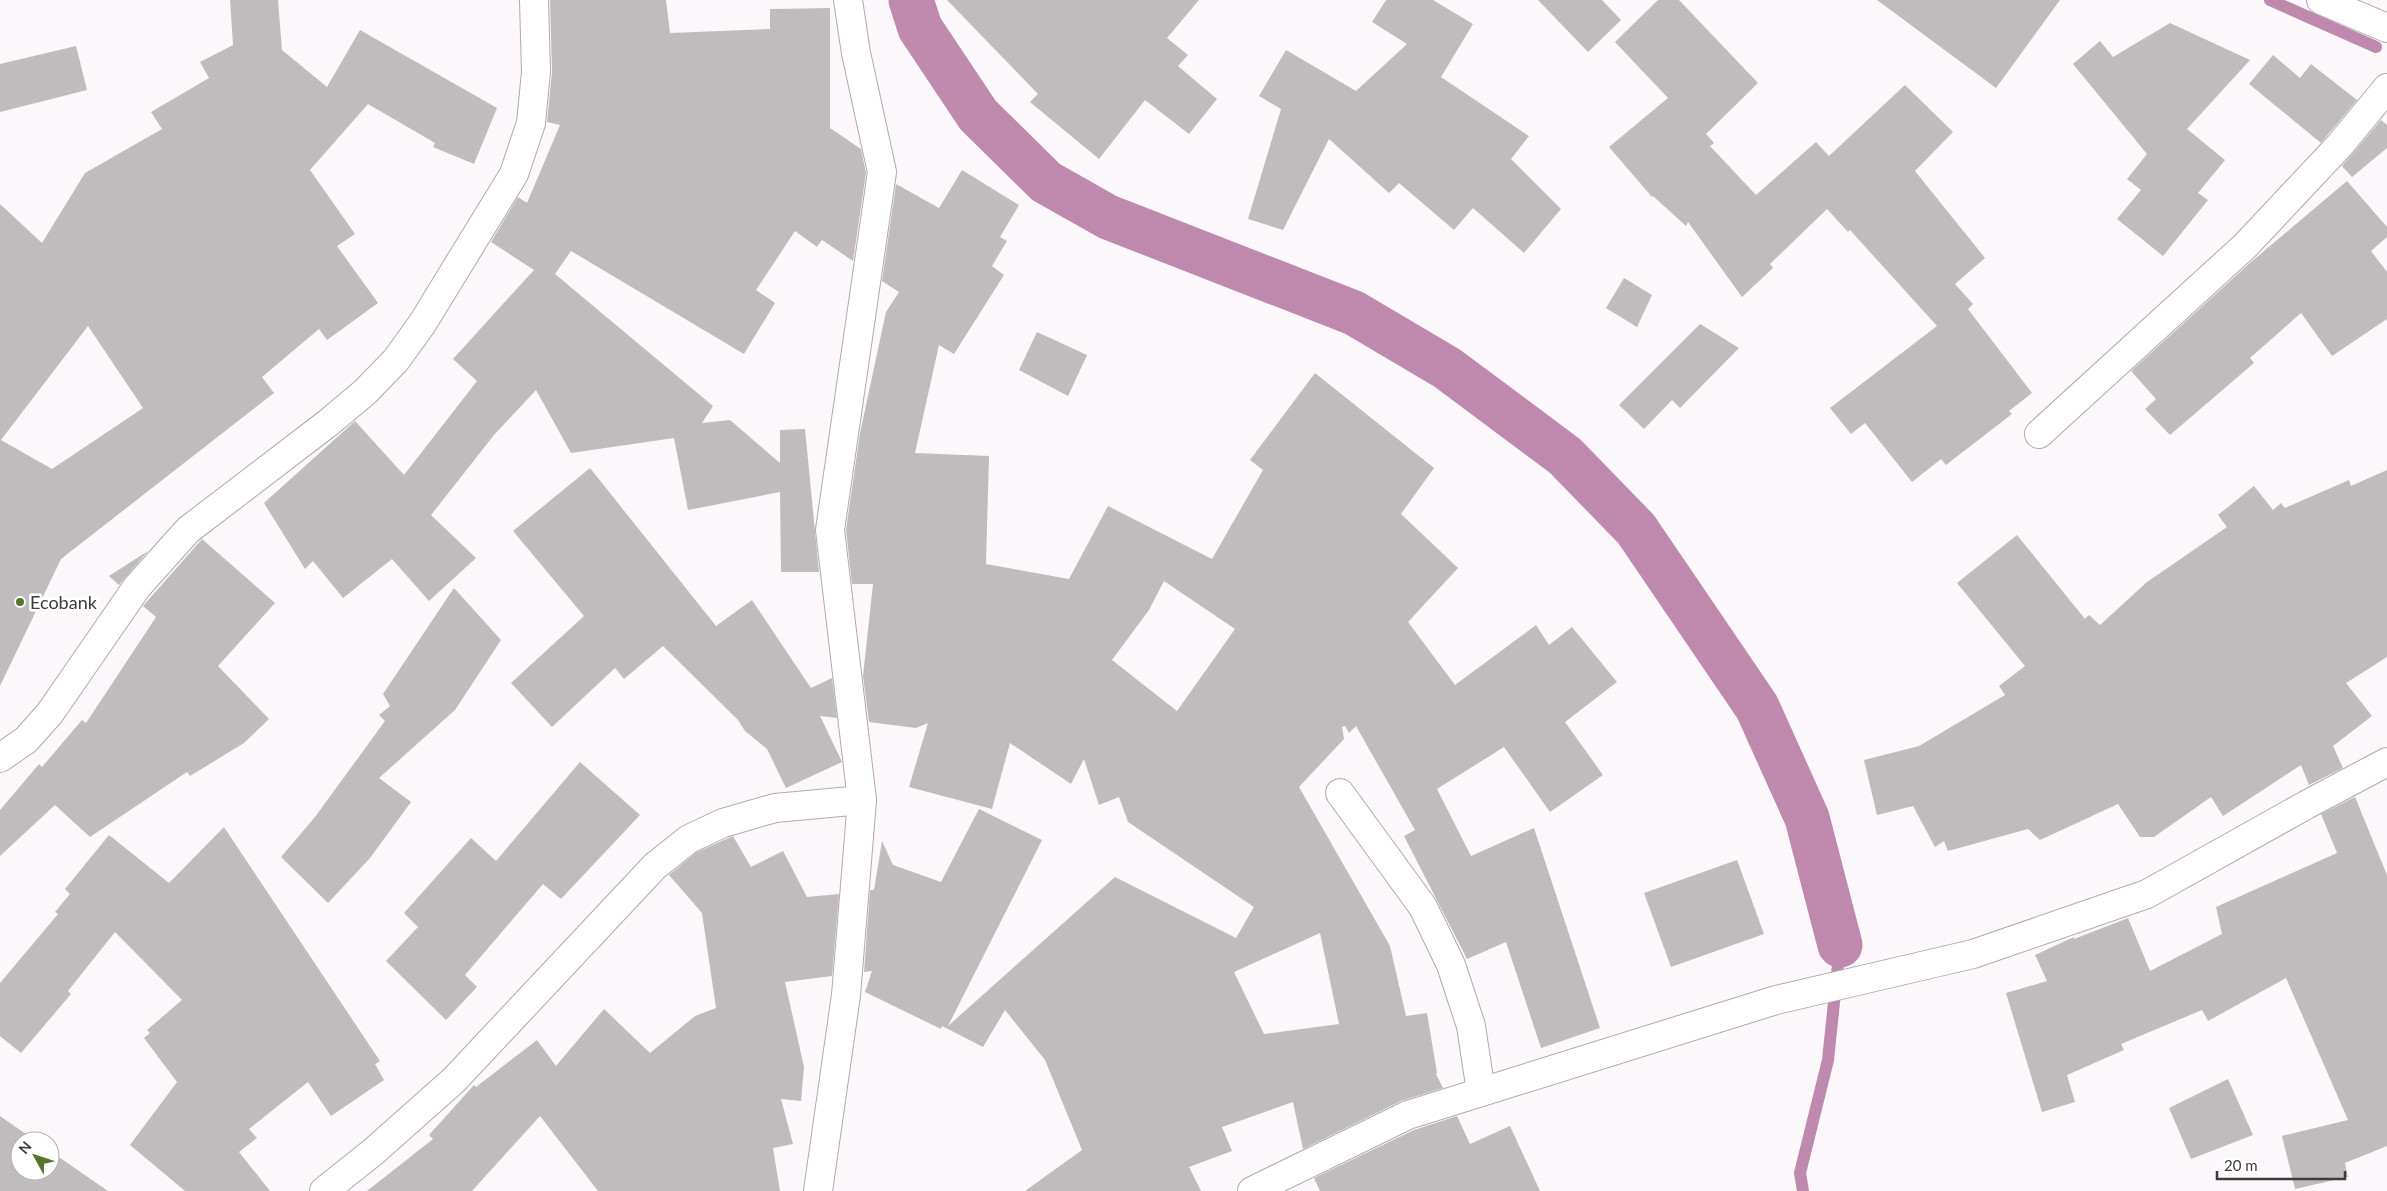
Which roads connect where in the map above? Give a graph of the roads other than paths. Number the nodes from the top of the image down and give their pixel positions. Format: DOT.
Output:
graph roads {
  1 [pos="534,0"];
  2 [pos="848,0"];
  3 [pos="2321,0"];
  4 [pos="2387,28"];
  5 [pos="2387,88"];
  6 [pos="2039,434"];
  7 [pos="0,758"];
  8 [pos="2387,762"];
  9 [pos="1340,793"];
  10 [pos="862,800"];
  11 [pos="1481,1092"];
  12 [pos="324,1191"];
  13 [pos="818,1191"];
  14 [pos="1252,1191"];
  1 -- 7 [label="street"];
  2 -- 10 [label="street"];
  3 -- 4 [label="street"];
  5 -- 6 [label="street"];
  8 -- 11 [label="street"];
  9 -- 11 [label="street"];
  10 -- 12 [label="street"];
  10 -- 13 [label="street"];
  11 -- 14 [label="street"];
}
